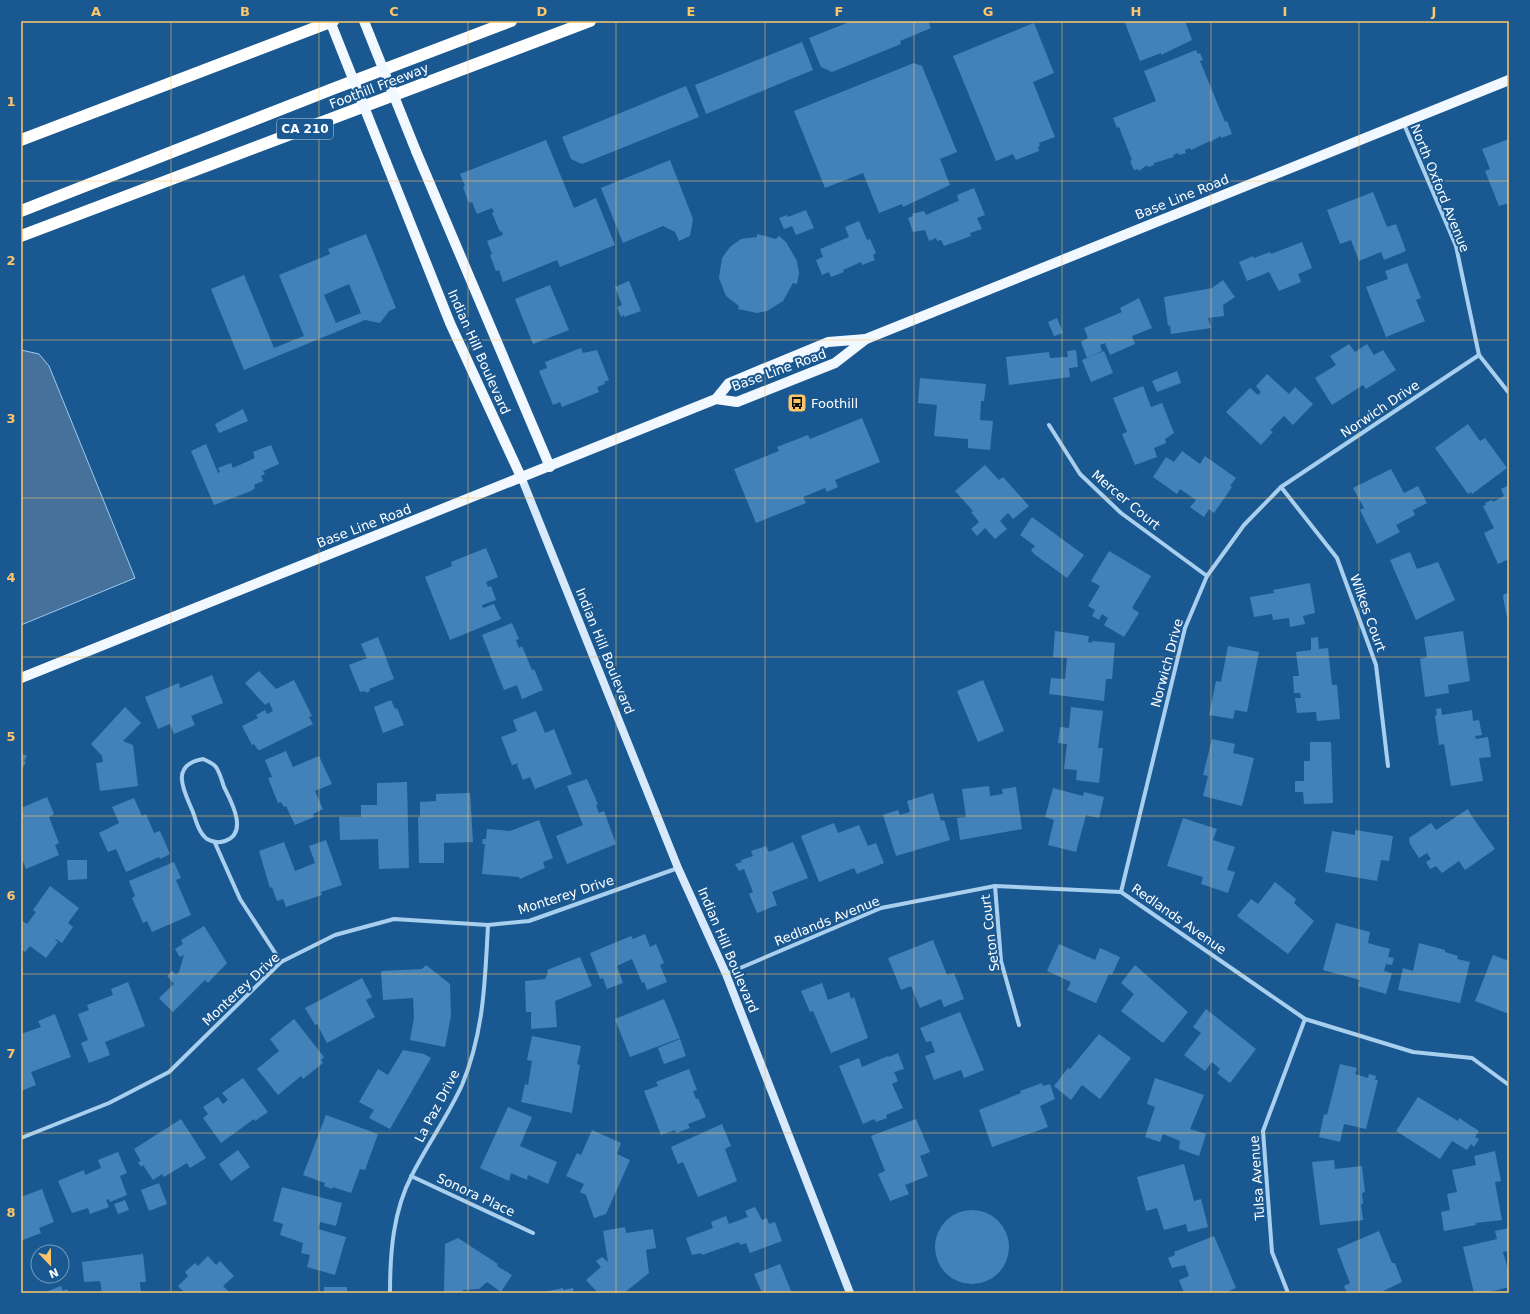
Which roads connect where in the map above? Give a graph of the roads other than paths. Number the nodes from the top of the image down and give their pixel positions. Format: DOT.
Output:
graph roads {
  1 [pos="331,21"];
  2 [pos="364,21"];
  3 [pos="511,21"];
  4 [pos="590,21"];
  5 [pos="1509,80"];
  6 [pos="1403,122"];
  7 [pos="21,140"];
  8 [pos="21,210"];
  9 [pos="21,236"];
  10 [pos="866,339"];
  11 [pos="1480,354"];
  12 [pos="1509,393"];
  13 [pos="716,399"];
  14 [pos="1049,425"];
  15 [pos="550,467"];
  16 [pos="522,479"];
  17 [pos="1281,487"];
  18 [pos="1207,576"];
  19 [pos="21,678"];
  20 [pos="1388,766"];
  21 [pos="215,843"];
  22 [pos="678,868"];
  23 [pos="995,886"];
  24 [pos="1121,892"];
  25 [pos="488,925"];
  26 [pos="281,962"];
  27 [pos="726,974"];
  28 [pos="1306,1019"];
  29 [pos="1018,1025"];
  30 [pos="1509,1085"];
  31 [pos="21,1138"];
  32 [pos="411,1176"];
  33 [pos="533,1233"];
  34 [pos="390,1293"];
  35 [pos="850,1293"];
  36 [pos="1288,1293"];
  1 -- 7 [label="highway"];
  1 -- 16 [label="main road, Indian Hill Boulevard, bridge"];
  2 -- 15 [label="main road, Indian Hill Boulevard, bridge"];
  3 -- 8 [label="highway"];
  4 -- 9 [label="highway, Foothill Freeway / CA 210"];
  5 -- 6 [label="main road, Base Line Road"];
  6 -- 10 [label="main road, Base Line Road"];
  6 -- 11 [label="street, North Oxford Avenue"];
  10 -- 13 [label="main road, Base Line Road"];
  10 -- 13 [label="main road, Base Line Road"];
  11 -- 12 [label="street, North Oxford Avenue"];
  11 -- 17 [label="street, Norwich Drive"];
  13 -- 15 [label="main road, Base Line Road"];
  14 -- 18 [label="street, Mercer Court"];
  15 -- 16 [label="main road, Base Line Road"];
  16 -- 19 [label="main road, Base Line Road"];
  16 -- 22 [label="street, Indian Hill Boulevard"];
  17 -- 18 [label="street, Norwich Drive"];
  17 -- 20 [label="street, Wilkes Court"];
  18 -- 24 [label="street, Norwich Drive"];
  21 -- 21 [label="street"];
  21 -- 26 [label="street"];
  22 -- 25 [label="street, Monterey Drive"];
  22 -- 27 [label="street, Indian Hill Boulevard"];
  23 -- 24 [label="street, Redlands Avenue"];
  23 -- 27 [label="street, Redlands Avenue"];
  23 -- 29 [label="street, Seton Court"];
  24 -- 28 [label="street, Redlands Avenue"];
  25 -- 26 [label="street, Monterey Drive"];
  25 -- 32 [label="street, La Paz Drive"];
  26 -- 31 [label="street, Monterey Drive"];
  27 -- 35 [label="street, Indian Hill Boulevard"];
  28 -- 30 [label="street, Redlands Avenue"];
  28 -- 36 [label="street, Tulsa Avenue"];
  32 -- 33 [label="street, Sonora Place"];
  32 -- 34 [label="street, La Paz Drive"];
}
